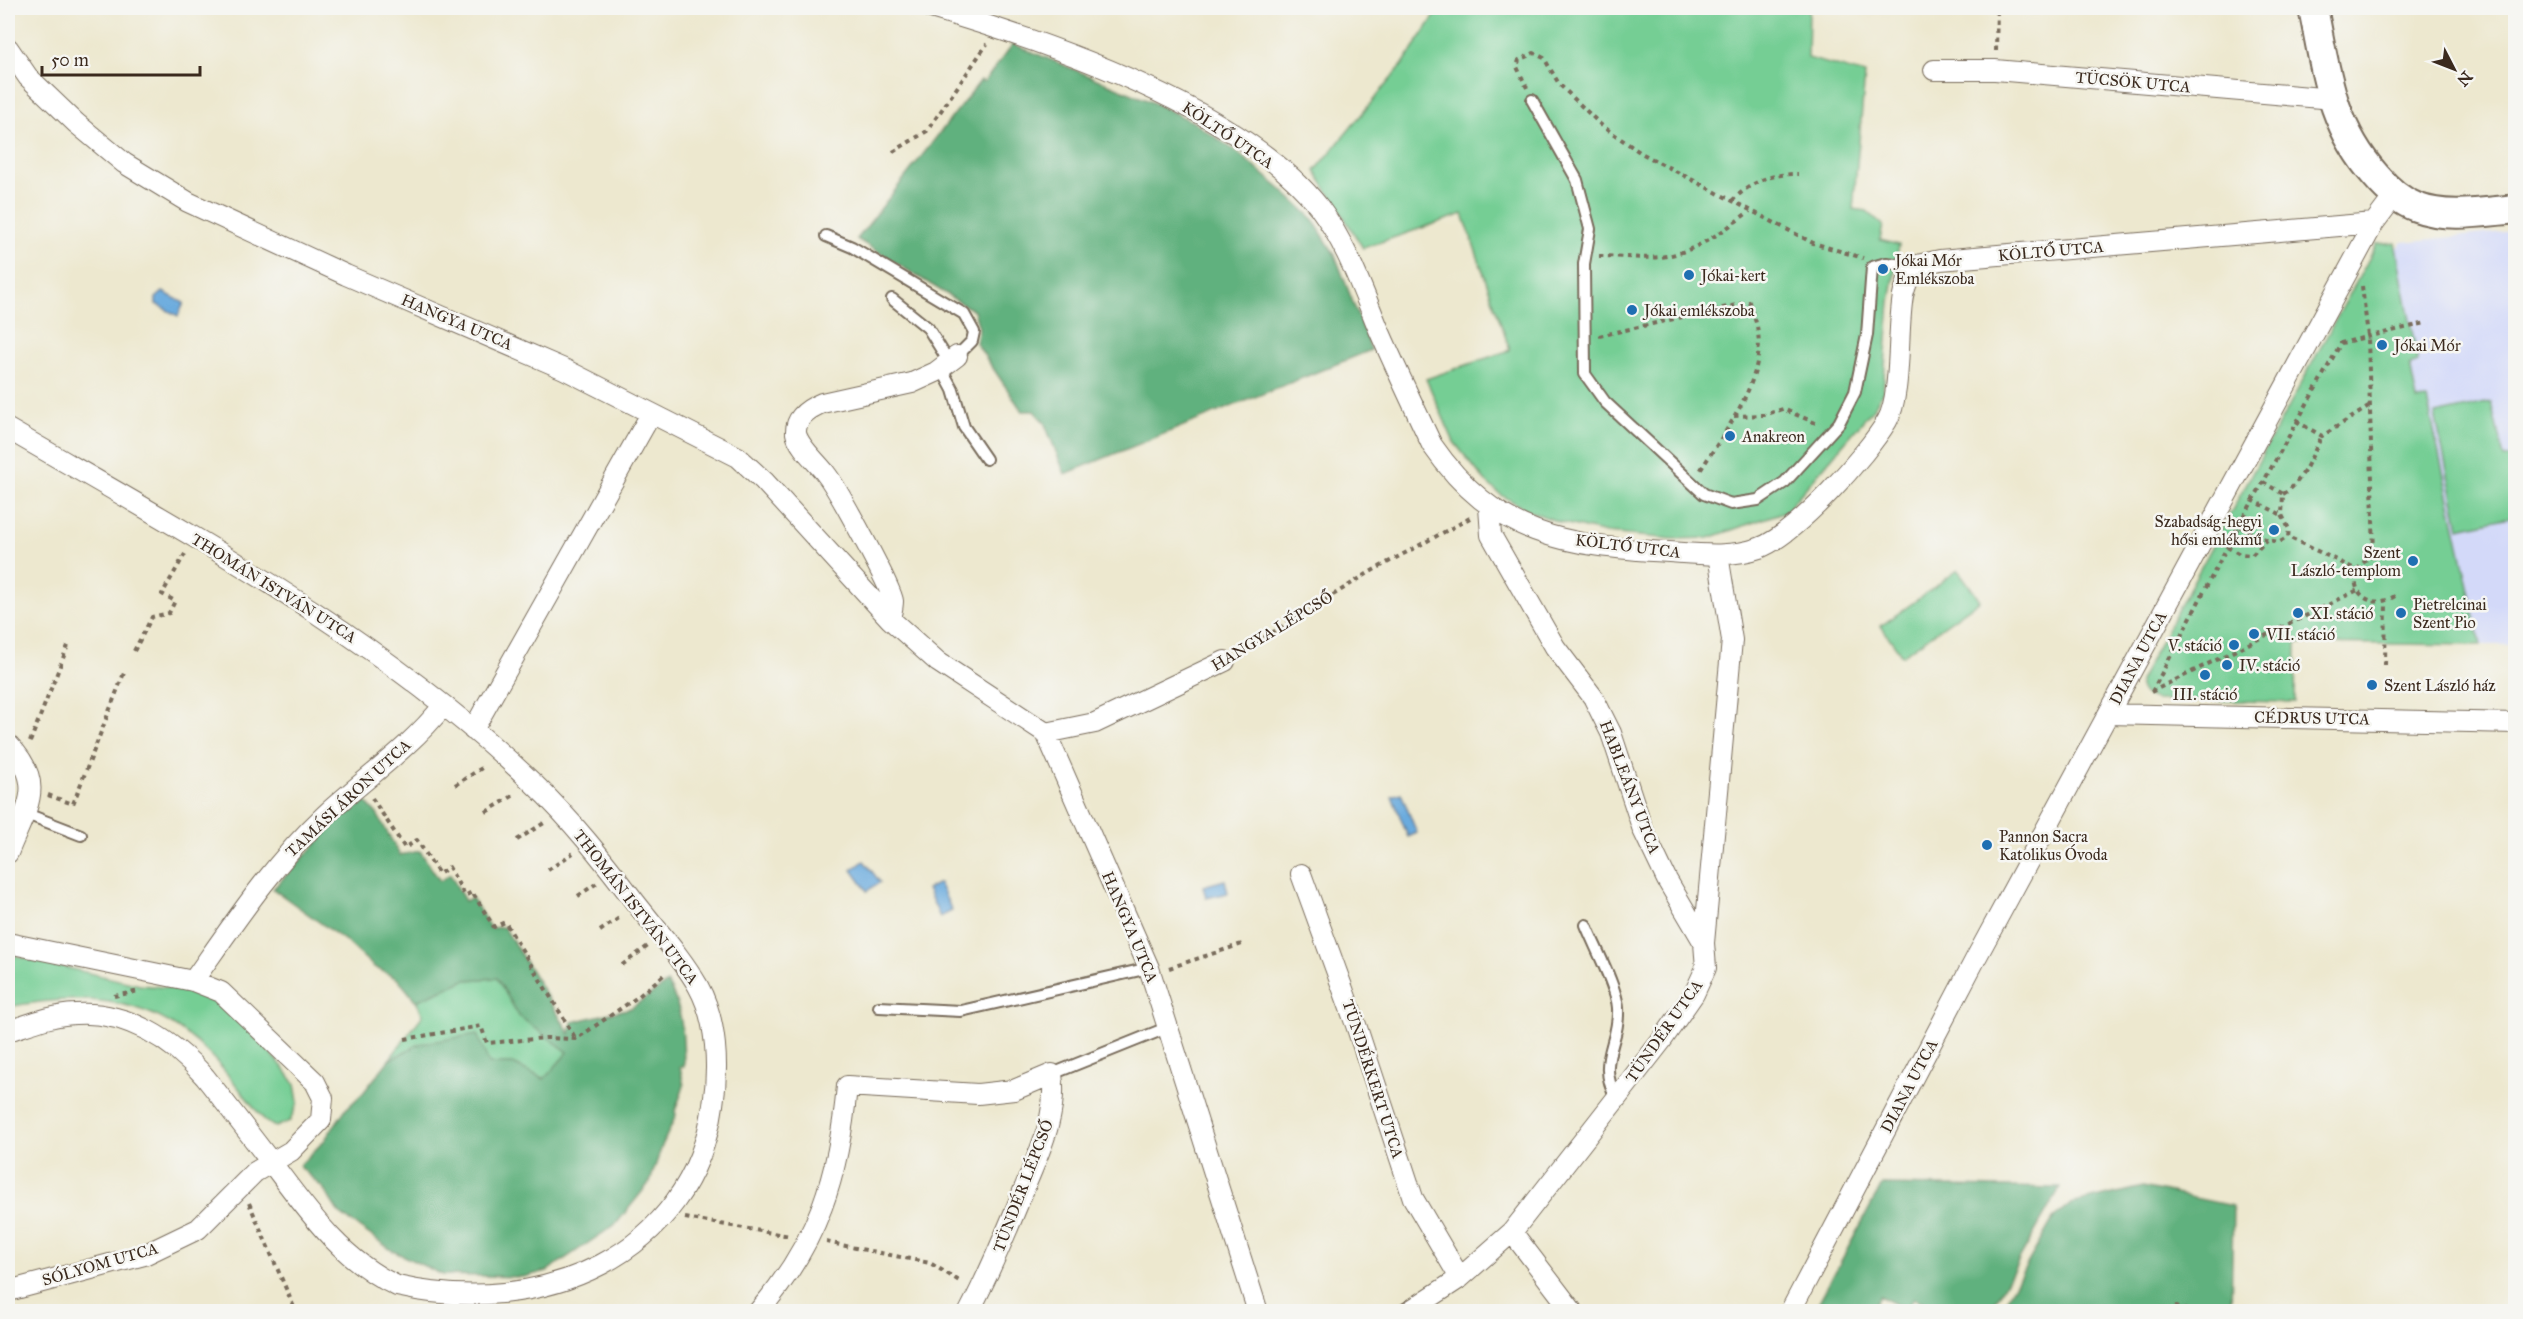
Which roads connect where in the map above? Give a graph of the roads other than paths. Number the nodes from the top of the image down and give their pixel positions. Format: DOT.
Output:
graph roads {
  1 [pos="931,8"];
  2 [pos="2313,8"];
  3 [pos="8,48"];
  4 [pos="1934,70"];
  5 [pos="2332,99"];
  6 [pos="1532,100"];
  7 [pos="2395,195"];
  8 [pos="2516,208"];
  9 [pos="2374,223"];
  10 [pos="826,236"];
  11 [pos="1913,266"];
  12 [pos="892,299"];
  13 [pos="949,362"];
  14 [pos="651,414"];
  15 [pos="8,429"];
  16 [pos="986,459"];
  17 [pos="1489,507"];
  18 [pos="1718,555"];
  19 [pos="890,620"];
  20 [pos="1225,661"];
  21 [pos="443,706"];
  22 [pos="2108,714"];
  23 [pos="2516,723"];
  24 [pos="473,730"];
  25 [pos="1046,733"];
  26 [pos="8,744"];
  27 [pos="24,813"];
  28 [pos="81,835"];
  29 [pos="8,853"];
  30 [pos="1301,874"];
  31 [pos="1586,925"];
  32 [pos="8,943"];
  33 [pos="1704,943"];
  34 [pos="1150,971"];
  35 [pos="193,981"];
  36 [pos="879,1008"];
  37 [pos="1168,1027"];
  38 [pos="8,1031"];
  39 [pos="1052,1074"];
  40 [pos="1617,1098"];
  41 [pos="271,1162"];
  42 [pos="1512,1232"];
  43 [pos="1460,1278"];
  44 [pos="8,1291"];
  45 [pos="974,1303"];
  46 [pos="758,1311"];
  47 [pos="1258,1311"];
  48 [pos="1408,1311"];
  49 [pos="1573,1311"];
  50 [pos="1790,1311"];
  1 -- 17 [label="street, KÖLTŐ UTCA"];
  2 -- 5 [label="street"];
  3 -- 14 [label="street, HANGYA UTCA"];
  4 -- 5 [label="street, TÜCSÖK UTCA"];
  5 -- 7 [label="street"];
  6 -- 11 [label="lane"];
  7 -- 8 [label="street"];
  7 -- 9 [label="street, DIANA UTCA"];
  9 -- 11 [label="street, KÖLTŐ UTCA"];
  9 -- 22 [label="street, DIANA UTCA"];
  10 -- 13 [label="lane"];
  11 -- 18 [label="street, KÖLTŐ UTCA"];
  12 -- 13 [label="lane"];
  13 -- 16 [label="lane"];
  13 -- 19 [label="street"];
  14 -- 19 [label="street, HANGYA UTCA"];
  14 -- 24 [label="street"];
  15 -- 21 [label="street, THOMÁN ISTVÁN UTCA"];
  17 -- 18 [label="street, KÖLTŐ UTCA"];
  17 -- 33 [label="street, HABLEÁNY UTCA"];
  18 -- 33 [label="street, TÜNDÉR UTCA"];
  19 -- 25 [label="street, HANGYA UTCA"];
  20 -- 25 [label="street, HANGYA LÉPCSŐ"];
  21 -- 24 [label="street, THOMÁN ISTVÁN UTCA"];
  21 -- 35 [label="street, TAMÁSI ÁRON UTCA"];
  22 -- 23 [label="street, CÉDRUS UTCA"];
  22 -- 50 [label="street, DIANA UTCA"];
  24 -- 41 [label="street, THOMÁN ISTVÁN UTCA"];
  25 -- 34 [label="street, HANGYA UTCA"];
  26 -- 27 [label="street"];
  27 -- 28 [label="lane"];
  27 -- 29 [label="street"];
  30 -- 43 [label="street, TÜNDÉRKERT UTCA"];
  31 -- 40 [label="lane"];
  32 -- 35 [label="street"];
  33 -- 40 [label="street, TÜNDÉR UTCA"];
  34 -- 36 [label="lane"];
  34 -- 37 [label="street, HANGYA UTCA"];
  35 -- 41 [label="street"];
  37 -- 39 [label="lane"];
  37 -- 47 [label="street, HANGYA UTCA"];
  38 -- 41 [label="street, THOMÁN ISTVÁN UTCA"];
  39 -- 45 [label="street, TÜNDÉR LÉPCSŐ"];
  39 -- 46 [label="street"];
  40 -- 42 [label="street, TÜNDÉR UTCA"];
  41 -- 44 [label="street, SÓLYOM UTCA"];
  42 -- 43 [label="street, TÜNDÉR UTCA"];
  42 -- 49 [label="street"];
  43 -- 48 [label="street, TÜNDÉR UTCA"];
}
